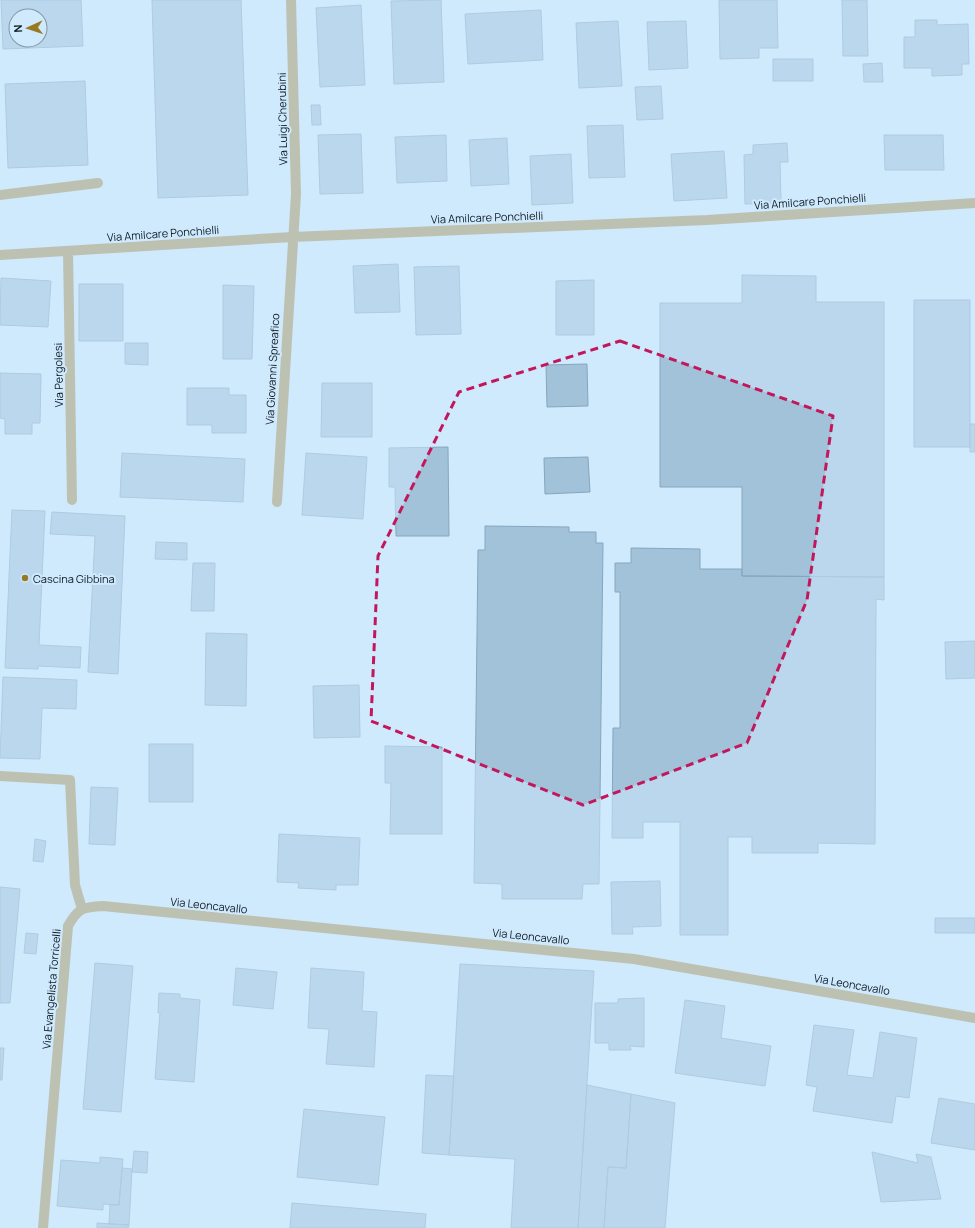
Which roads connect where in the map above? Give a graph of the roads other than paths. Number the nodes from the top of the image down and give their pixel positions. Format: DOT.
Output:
graph roads {
  1 [pos="291,0"];
  2 [pos="98,183"];
  3 [pos="0,195"];
  4 [pos="975,203"];
  5 [pos="292,237"];
  6 [pos="68,251"];
  7 [pos="0,255"];
  8 [pos="72,500"];
  9 [pos="277,502"];
  10 [pos="0,776"];
  11 [pos="82,909"];
  12 [pos="975,1018"];
  13 [pos="43,1228"];
  1 -- 5 [label="street, Via Luigi Cherubini"];
  2 -- 3 [label="street"];
  4 -- 5 [label="street, Via Amilcare Ponchielli"];
  5 -- 6 [label="street, Via Amilcare Ponchielli"];
  5 -- 9 [label="street, Via Giovanni Spreafico"];
  6 -- 7 [label="street, Via Amilcare Ponchielli"];
  6 -- 8 [label="street, Via Pergolesi"];
  10 -- 11 [label="street"];
  11 -- 12 [label="street, Via Leoncavallo"];
  11 -- 13 [label="street, Via Evangelista Torricelli"];
}
